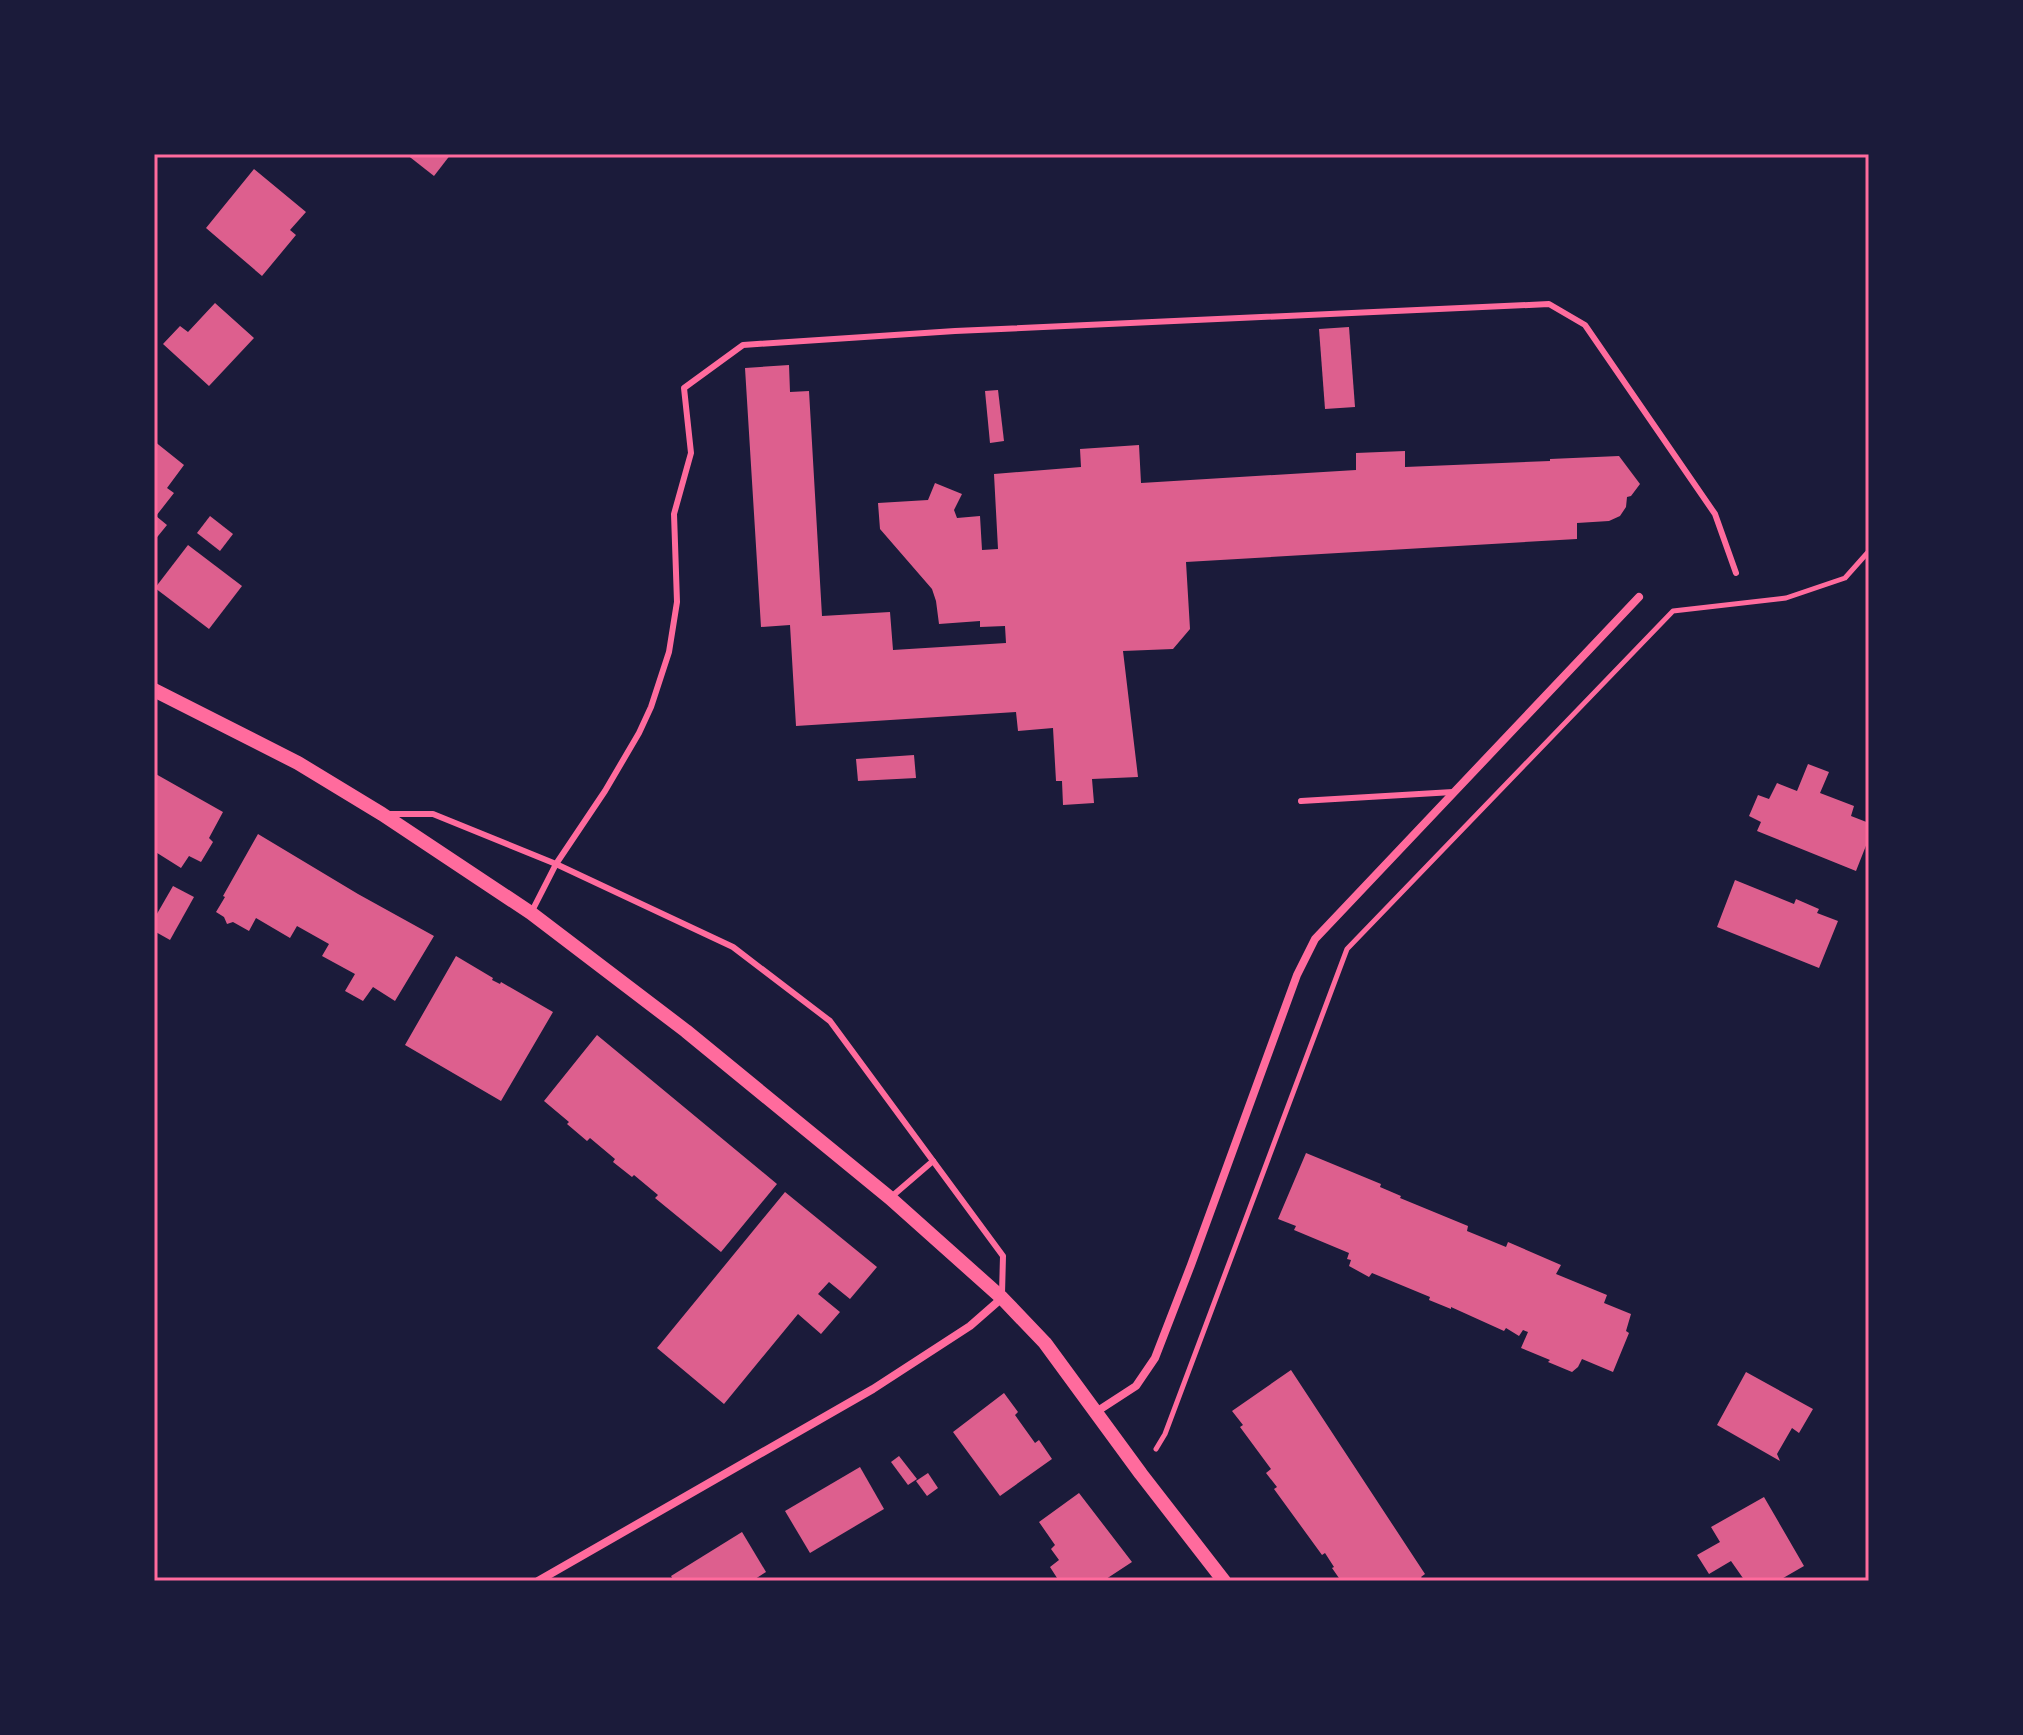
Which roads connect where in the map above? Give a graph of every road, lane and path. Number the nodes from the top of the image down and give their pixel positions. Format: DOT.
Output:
graph roads {
  1 [pos="1869,551"];
  2 [pos="1736,573"];
  3 [pos="1639,597"];
  4 [pos="154,690"];
  5 [pos="1454,792"];
  6 [pos="1301,801"];
  7 [pos="382,814"];
  8 [pos="556,864"];
  9 [pos="531,913"];
  10 [pos="933,1161"];
  11 [pos="890,1198"];
  12 [pos="1002,1298"];
  13 [pos="1096,1412"];
  14 [pos="1141,1474"];
  15 [pos="538,1581"];
  16 [pos="1224,1581"];
  1 -- 14 [label="path"];
  2 -- 8 [label="lane"];
  3 -- 5 [label="street"];
  4 -- 7 [label="street"];
  5 -- 6 [label="lane"];
  5 -- 13 [label="street"];
  7 -- 8 [label="lane"];
  7 -- 9 [label="street"];
  8 -- 9 [label="lane"];
  8 -- 10 [label="lane"];
  9 -- 11 [label="street"];
  10 -- 11 [label="lane"];
  10 -- 12 [label="lane"];
  11 -- 12 [label="street"];
  12 -- 13 [label="street"];
  12 -- 15 [label="street"];
  13 -- 14 [label="street"];
  14 -- 16 [label="street"];
}
